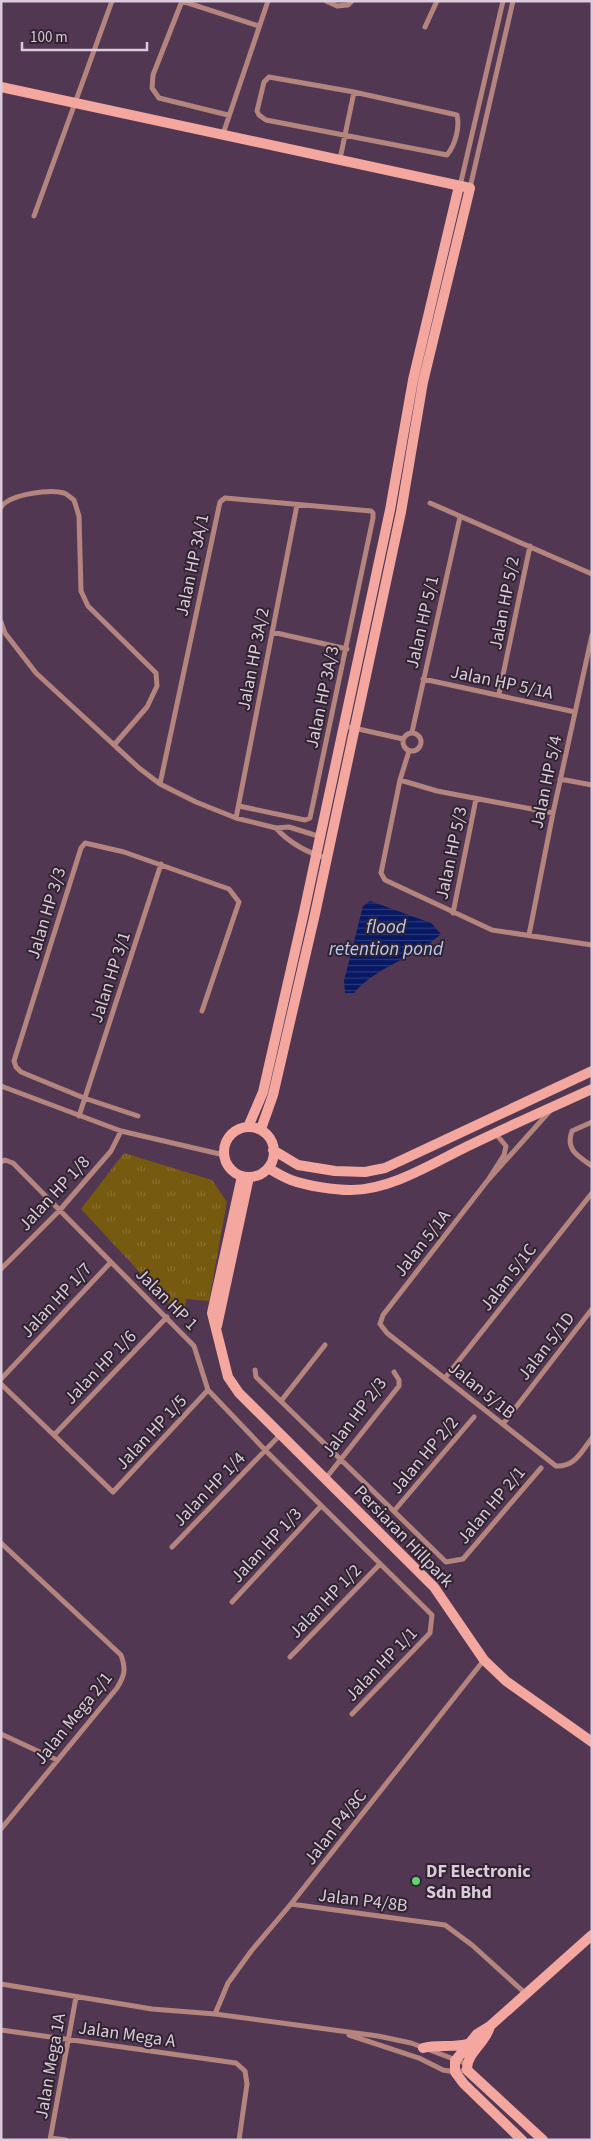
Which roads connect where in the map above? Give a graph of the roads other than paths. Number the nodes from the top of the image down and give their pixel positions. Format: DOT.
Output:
graph roads {
  1 [pos="112,1"];
  2 [pos="182,1"];
  3 [pos="268,1"];
  4 [pos="326,1"];
  5 [pos="352,1"];
  6 [pos="437,1"];
  7 [pos="503,1"];
  8 [pos="514,1"];
  9 [pos="259,26"];
  10 [pos="426,27"];
  11 [pos="1,87"];
  12 [pos="354,92"];
  13 [pos="75,102"];
  14 [pos="228,115"];
  15 [pos="223,134"];
  16 [pos="345,135"];
  17 [pos="340,159"];
  18 [pos="465,187"];
  19 [pos="34,216"];
  20 [pos="430,503"];
  21 [pos="297,505"];
  22 [pos="1,507"];
  23 [pos="371,511"];
  24 [pos="460,517"];
  25 [pos="530,546"];
  26 [pos="592,574"];
  27 [pos="1,622"];
  28 [pos="272,632"];
  29 [pos="592,635"];
  30 [pos="347,649"];
  31 [pos="424,679"];
  32 [pos="499,694"];
  33 [pos="575,712"];
  34 [pos="350,727"];
  35 [pos="412,732"];
  36 [pos="403,739"];
  37 [pos="114,745"];
  38 [pos="409,751"];
  39 [pos="560,779"];
  40 [pos="400,780"];
  41 [pos="160,784"];
  42 [pos="592,785"];
  43 [pos="476,799"];
  44 [pos="239,806"];
  45 [pos="553,813"];
  46 [pos="236,818"];
  47 [pos="276,828"];
  48 [pos="326,838"];
  49 [pos="322,857"];
  50 [pos="161,864"];
  51 [pos="452,913"];
  52 [pos="529,935"];
  53 [pos="592,945"];
  54 [pos="202,1011"];
  55 [pos="592,1071"];
  56 [pos="1,1086"];
  57 [pos="592,1089"];
  58 [pos="552,1090"];
  59 [pos="575,1096"];
  60 [pos="84,1098"];
  61 [pos="557,1105"];
  62 [pos="79,1116"];
  63 [pos="138,1116"];
  64 [pos="592,1122"];
  65 [pos="510,1126"];
  66 [pos="248,1127"];
  67 [pos="260,1129"];
  68 [pos="121,1131"];
  69 [pos="495,1133"];
  70 [pos="273,1150"];
  71 [pos="224,1155"];
  72 [pos="1,1162"];
  73 [pos="592,1166"];
  74 [pos="268,1168"];
  75 [pos="245,1177"];
  76 [pos="488,1180"];
  77 [pos="592,1193"];
  78 [pos="58,1211"];
  79 [pos="111,1262"];
  80 [pos="1,1269"];
  81 [pos="592,1309"];
  82 [pos="166,1317"];
  83 [pos="380,1324"];
  84 [pos="325,1345"];
  85 [pos="255,1370"];
  86 [pos="394,1372"];
  87 [pos="445,1378"];
  88 [pos="1,1379"];
  89 [pos="1,1384"];
  90 [pos="208,1390"];
  91 [pos="281,1400"];
  92 [pos="474,1417"];
  93 [pos="503,1424"];
  94 [pos="282,1434"];
  95 [pos="54,1435"];
  96 [pos="592,1438"];
  97 [pos="266,1451"];
  98 [pos="340,1458"];
  99 [pos="540,1468"];
  100 [pos="326,1478"];
  101 [pos="321,1506"];
  102 [pos="394,1511"];
  103 [pos="1,1543"];
  104 [pos="172,1547"];
  105 [pos="380,1564"];
  106 [pos="232,1602"];
  107 [pos="430,1633"];
  108 [pos="290,1657"];
  109 [pos="484,1660"];
  110 [pos="352,1714"];
  111 [pos="1,1734"];
  112 [pos="592,1742"];
  113 [pos="57,1760"];
  114 [pos="1,1829"];
  115 [pos="291,1904"];
  116 [pos="592,1935"];
  117 [pos="1,1984"];
  118 [pos="525,1994"];
  119 [pos="76,1997"];
  120 [pos="215,2014"];
  121 [pos="490,2026"];
  122 [pos="1,2030"];
  123 [pos="339,2032"];
  124 [pos="68,2039"];
  125 [pos="468,2043"];
  126 [pos="423,2048"];
  127 [pos="455,2061"];
  128 [pos="467,2067"];
  129 [pos="455,2072"];
  130 [pos="50,2139"];
  131 [pos="66,2140"];
  132 [pos="239,2140"];
  133 [pos="522,2140"];
  134 [pos="543,2140"];
  1 -- 13 [label="street"];
  2 -- 9 [label="street"];
  2 -- 14 [label="street"];
  3 -- 9 [label="street"];
  4 -- 5 [label="street"];
  6 -- 10 [label="street"];
  7 -- 18 [label="street"];
  8 -- 18 [label="street"];
  9 -- 14 [label="street"];
  11 -- 13 [label="street"];
  12 -- 16 [label="street"];
  12 -- 16 [label="street"];
  12 -- 16 [label="street"];
  13 -- 15 [label="street"];
  13 -- 19 [label="street"];
  14 -- 15 [label="street"];
  15 -- 17 [label="street"];
  16 -- 17 [label="street"];
  17 -- 18 [label="street"];
  18 -- 34 [label="street"];
  20 -- 24 [label="street"];
  21 -- 23 [label="street, Jalan HP 3A/1"];
  21 -- 28 [label="street, Jalan HP 3A/2"];
  21 -- 41 [label="street, Jalan HP 3A/1"];
  22 -- 37 [label="street"];
  23 -- 30 [label="street, Jalan HP 3A/3"];
  24 -- 25 [label="street"];
  24 -- 31 [label="street, Jalan HP 5/1"];
  25 -- 26 [label="street"];
  25 -- 32 [label="street, Jalan HP 5/2"];
  27 -- 37 [label="street"];
  28 -- 30 [label="street"];
  28 -- 44 [label="street, Jalan HP 3A/2"];
  29 -- 33 [label="street, Jalan HP 5/4"];
  30 -- 44 [label="street, Jalan HP 3A/3"];
  31 -- 32 [label="street, Jalan HP 5/1A"];
  31 -- 35 [label="street, Jalan HP 5/1"];
  32 -- 33 [label="street, Jalan HP 5/1A"];
  33 -- 39 [label="street, Jalan HP 5/4"];
  34 -- 36 [label="street"];
  34 -- 48 [label="street"];
  35 -- 36 [label="street"];
  35 -- 38 [label="street"];
  36 -- 38 [label="street"];
  37 -- 41 [label="street"];
  38 -- 40 [label="street"];
  39 -- 42 [label="street"];
  39 -- 45 [label="street, Jalan HP 5/4"];
  40 -- 43 [label="street"];
  40 -- 51 [label="street"];
  41 -- 46 [label="street"];
  43 -- 45 [label="street"];
  43 -- 51 [label="street, Jalan HP 5/3"];
  44 -- 46 [label="street, Jalan HP 3A/2"];
  45 -- 52 [label="street, Jalan HP 5/4"];
  46 -- 47 [label="street"];
  47 -- 48 [label="street"];
  47 -- 49 [label="street"];
  48 -- 49 [label="street"];
  49 -- 66 [label="street"];
  49 -- 67 [label="street"];
  50 -- 54 [label="street"];
  50 -- 60 [label="street, Jalan HP 3/1"];
  50 -- 60 [label="street, Jalan HP 3/3"];
  51 -- 52 [label="street"];
  52 -- 53 [label="street"];
  55 -- 58 [label="street"];
  56 -- 62 [label="street"];
  57 -- 59 [label="street"];
  58 -- 59 [label="street"];
  58 -- 65 [label="street"];
  58 -- 70 [label="street"];
  59 -- 61 [label="street"];
  60 -- 62 [label="street, Jalan HP 3/1"];
  60 -- 63 [label="street"];
  61 -- 65 [label="street"];
  61 -- 76 [label="street"];
  62 -- 68 [label="street"];
  64 -- 73 [label="street"];
  65 -- 69 [label="street"];
  66 -- 67 [label="street"];
  66 -- 71 [label="street"];
  67 -- 70 [label="street"];
  68 -- 71 [label="street"];
  68 -- 78 [label="street, Jalan HP 1/8"];
  69 -- 74 [label="street"];
  69 -- 76 [label="street"];
  70 -- 74 [label="street"];
  71 -- 75 [label="street"];
  72 -- 78 [label="street, Jalan HP 1"];
  74 -- 75 [label="street"];
  75 -- 94 [label="street, Persiaran Hillpark"];
  76 -- 83 [label="street, Jalan 5/1A"];
  77 -- 87 [label="street, Jalan 5/1C"];
  78 -- 79 [label="street, Jalan HP 1"];
  78 -- 80 [label="street, Jalan HP 1/8"];
  79 -- 82 [label="street, Jalan HP 1"];
  79 -- 88 [label="street, Jalan HP 1/7"];
  81 -- 93 [label="street, Jalan 5/1D"];
  82 -- 90 [label="street, Jalan HP 1"];
  82 -- 95 [label="street, Jalan HP 1/6"];
  83 -- 87 [label="street, Jalan 5/1B"];
  84 -- 91 [label="street"];
  85 -- 91 [label="street"];
  86 -- 98 [label="street, Jalan HP 2/3"];
  87 -- 93 [label="street, Jalan 5/1B"];
  89 -- 95 [label="street"];
  90 -- 95 [label="street, Jalan HP 1/5"];
  90 -- 97 [label="street, Jalan HP 1"];
  91 -- 98 [label="street"];
  92 -- 102 [label="street, Jalan HP 2/2"];
  93 -- 96 [label="street, Jalan 5/1B"];
  94 -- 97 [label="street"];
  94 -- 100 [label="street, Persiaran Hillpark"];
  97 -- 101 [label="street, Jalan HP 1"];
  97 -- 104 [label="street, Jalan HP 1/4"];
  98 -- 100 [label="street, Jalan HP 2/3"];
  98 -- 102 [label="street"];
  99 -- 102 [label="street, Jalan HP 2/1"];
  100 -- 109 [label="street, Persiaran Hillpark"];
  101 -- 105 [label="street, Jalan HP 1"];
  101 -- 106 [label="street, Jalan HP 1/3"];
  103 -- 113 [label="street, Jalan Mega 2/1"];
  105 -- 107 [label="street, Jalan HP 1"];
  105 -- 108 [label="street, Jalan HP 1/2"];
  107 -- 110 [label="street, Jalan HP 1/1"];
  109 -- 112 [label="street, Persiaran Hillpark"];
  109 -- 115 [label="street, Jalan P4/8C"];
  111 -- 113 [label="street"];
  113 -- 114 [label="street, Jalan Mega 2/1"];
  115 -- 118 [label="street, Jalan P4/8B"];
  115 -- 120 [label="street, Jalan P4/8C"];
  116 -- 118 [label="street"];
  117 -- 119 [label="street"];
  118 -- 121 [label="street"];
  119 -- 120 [label="street"];
  119 -- 124 [label="street, Jalan Mega 1A"];
  120 -- 123 [label="street"];
  121 -- 125 [label="street"];
  121 -- 128 [label="street"];
  122 -- 124 [label="street, Jalan Mega A"];
  123 -- 126 [label="street"];
  123 -- 129 [label="street"];
  124 -- 130 [label="street, Jalan Mega 1A"];
  124 -- 132 [label="street, Jalan Mega A"];
  125 -- 126 [label="street"];
  125 -- 127 [label="street"];
  126 -- 127 [label="street"];
  127 -- 128 [label="street"];
  127 -- 129 [label="street"];
  128 -- 129 [label="street"];
  128 -- 134 [label="street"];
  129 -- 133 [label="street"];
  130 -- 131 [label="street"];
}
